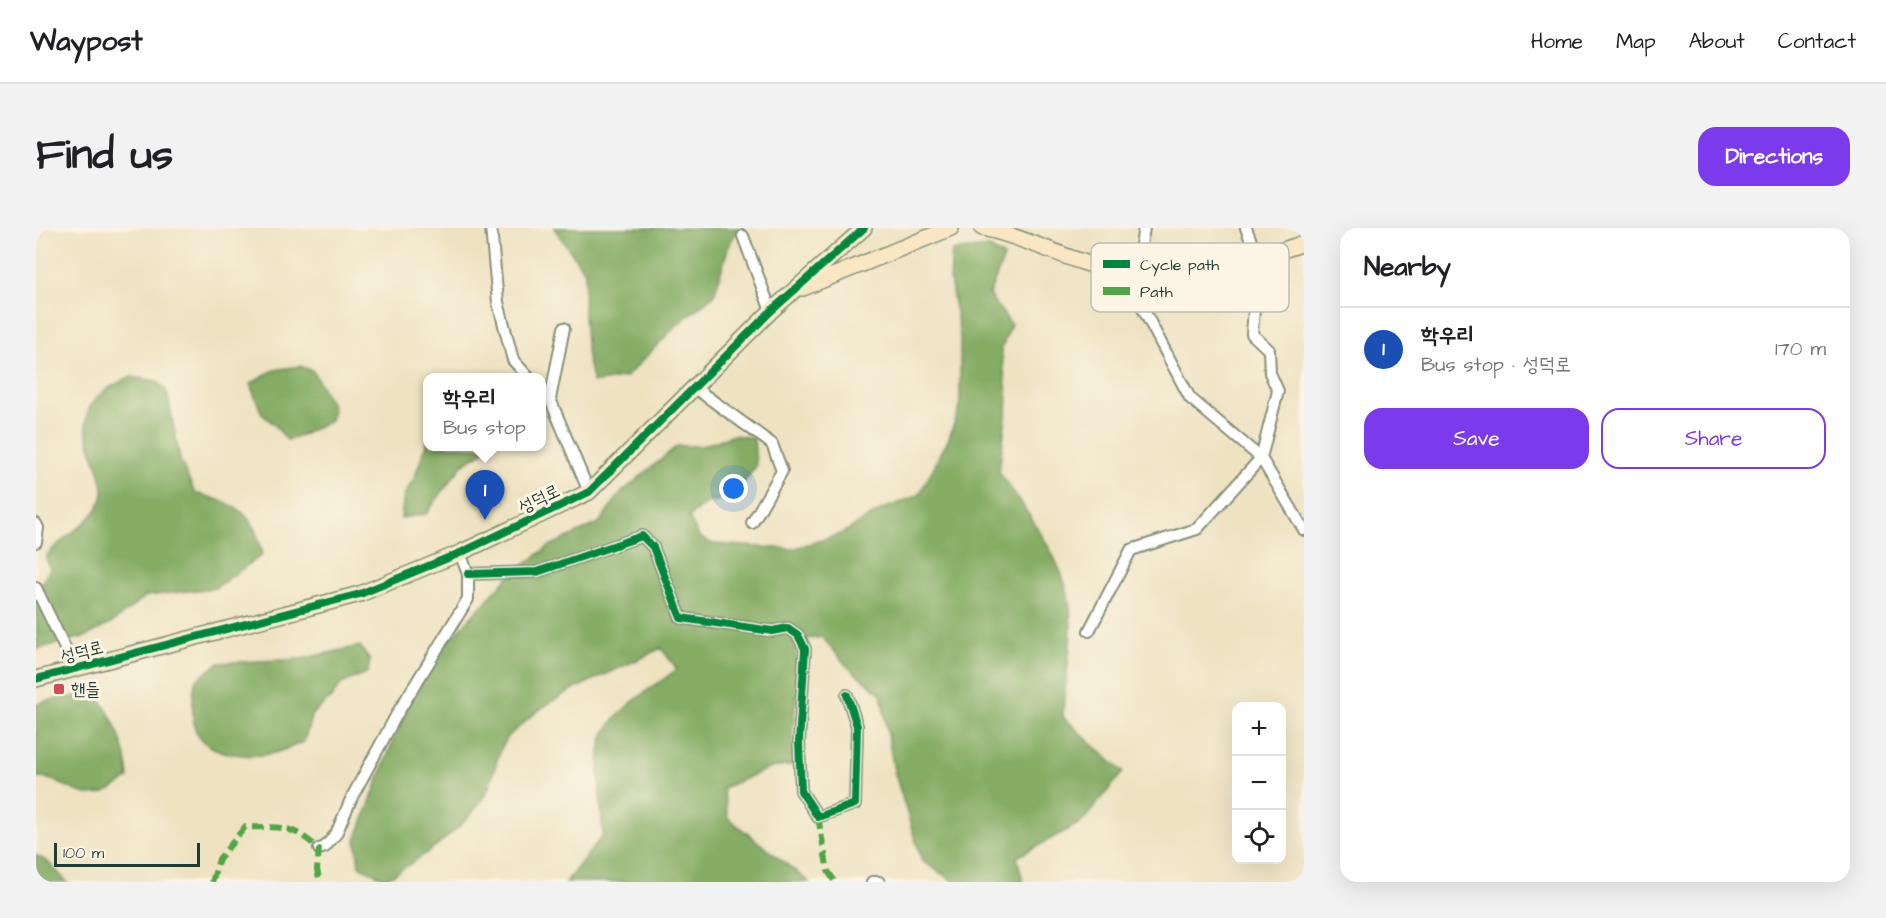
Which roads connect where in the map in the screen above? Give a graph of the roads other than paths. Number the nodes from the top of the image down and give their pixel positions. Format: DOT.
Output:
graph roads {
  1 [pos="491,228"];
  2 [pos="864,228"];
  3 [pos="951,228"];
  4 [pos="982,228"];
  5 [pos="1144,228"];
  6 [pos="1246,228"];
  7 [pos="743,236"];
  8 [pos="1139,243"];
  9 [pos="1252,243"];
  10 [pos="1304,243"];
  11 [pos="1289,248"];
  12 [pos="1091,260"];
  13 [pos="792,293"];
  14 [pos="771,311"];
  15 [pos="1149,312"];
  16 [pos="1254,312"];
  17 [pos="564,328"];
  18 [pos="525,373"];
  19 [pos="695,388"];
  20 [pos="546,395"];
  21 [pos="1262,458"];
  22 [pos="589,492"];
  23 [pos="752,523"];
  24 [pos="36,524"];
  25 [pos="1304,530"];
  26 [pos="36,542"];
  27 [pos="460,553"];
  28 [pos="468,574"];
  29 [pos="36,588"];
  30 [pos="1089,632"];
  31 [pos="75,669"];
  32 [pos="36,679"];
  33 [pos="847,695"];
  34 [pos="319,849"];
  35 [pos="872,882"];
  36 [pos="879,882"];
  1 -- 18 [label="street"];
  2 -- 13 [label="street, 성덕로"];
  3 -- 13 [label="street"];
  4 -- 12 [label="street"];
  5 -- 8 [label="street"];
  6 -- 9 [label="street"];
  7 -- 14 [label="street"];
  10 -- 11 [label="street"];
  13 -- 14 [label="street, 성덕로"];
  14 -- 19 [label="street, 성덕로"];
  15 -- 21 [label="street"];
  16 -- 21 [label="street"];
  17 -- 20 [label="street"];
  19 -- 22 [label="street, 성덕로"];
  19 -- 23 [label="street"];
  20 -- 22 [label="street"];
  21 -- 25 [label="street"];
  21 -- 30 [label="street"];
  22 -- 27 [label="street, 성덕로"];
  24 -- 26 [label="street"];
  27 -- 28 [label="street"];
  27 -- 31 [label="street, 성덕로"];
  28 -- 33 [label="street"];
  28 -- 34 [label="street"];
  29 -- 31 [label="street"];
  31 -- 32 [label="street, 성덕로"];
  35 -- 36 [label="street"];
}
